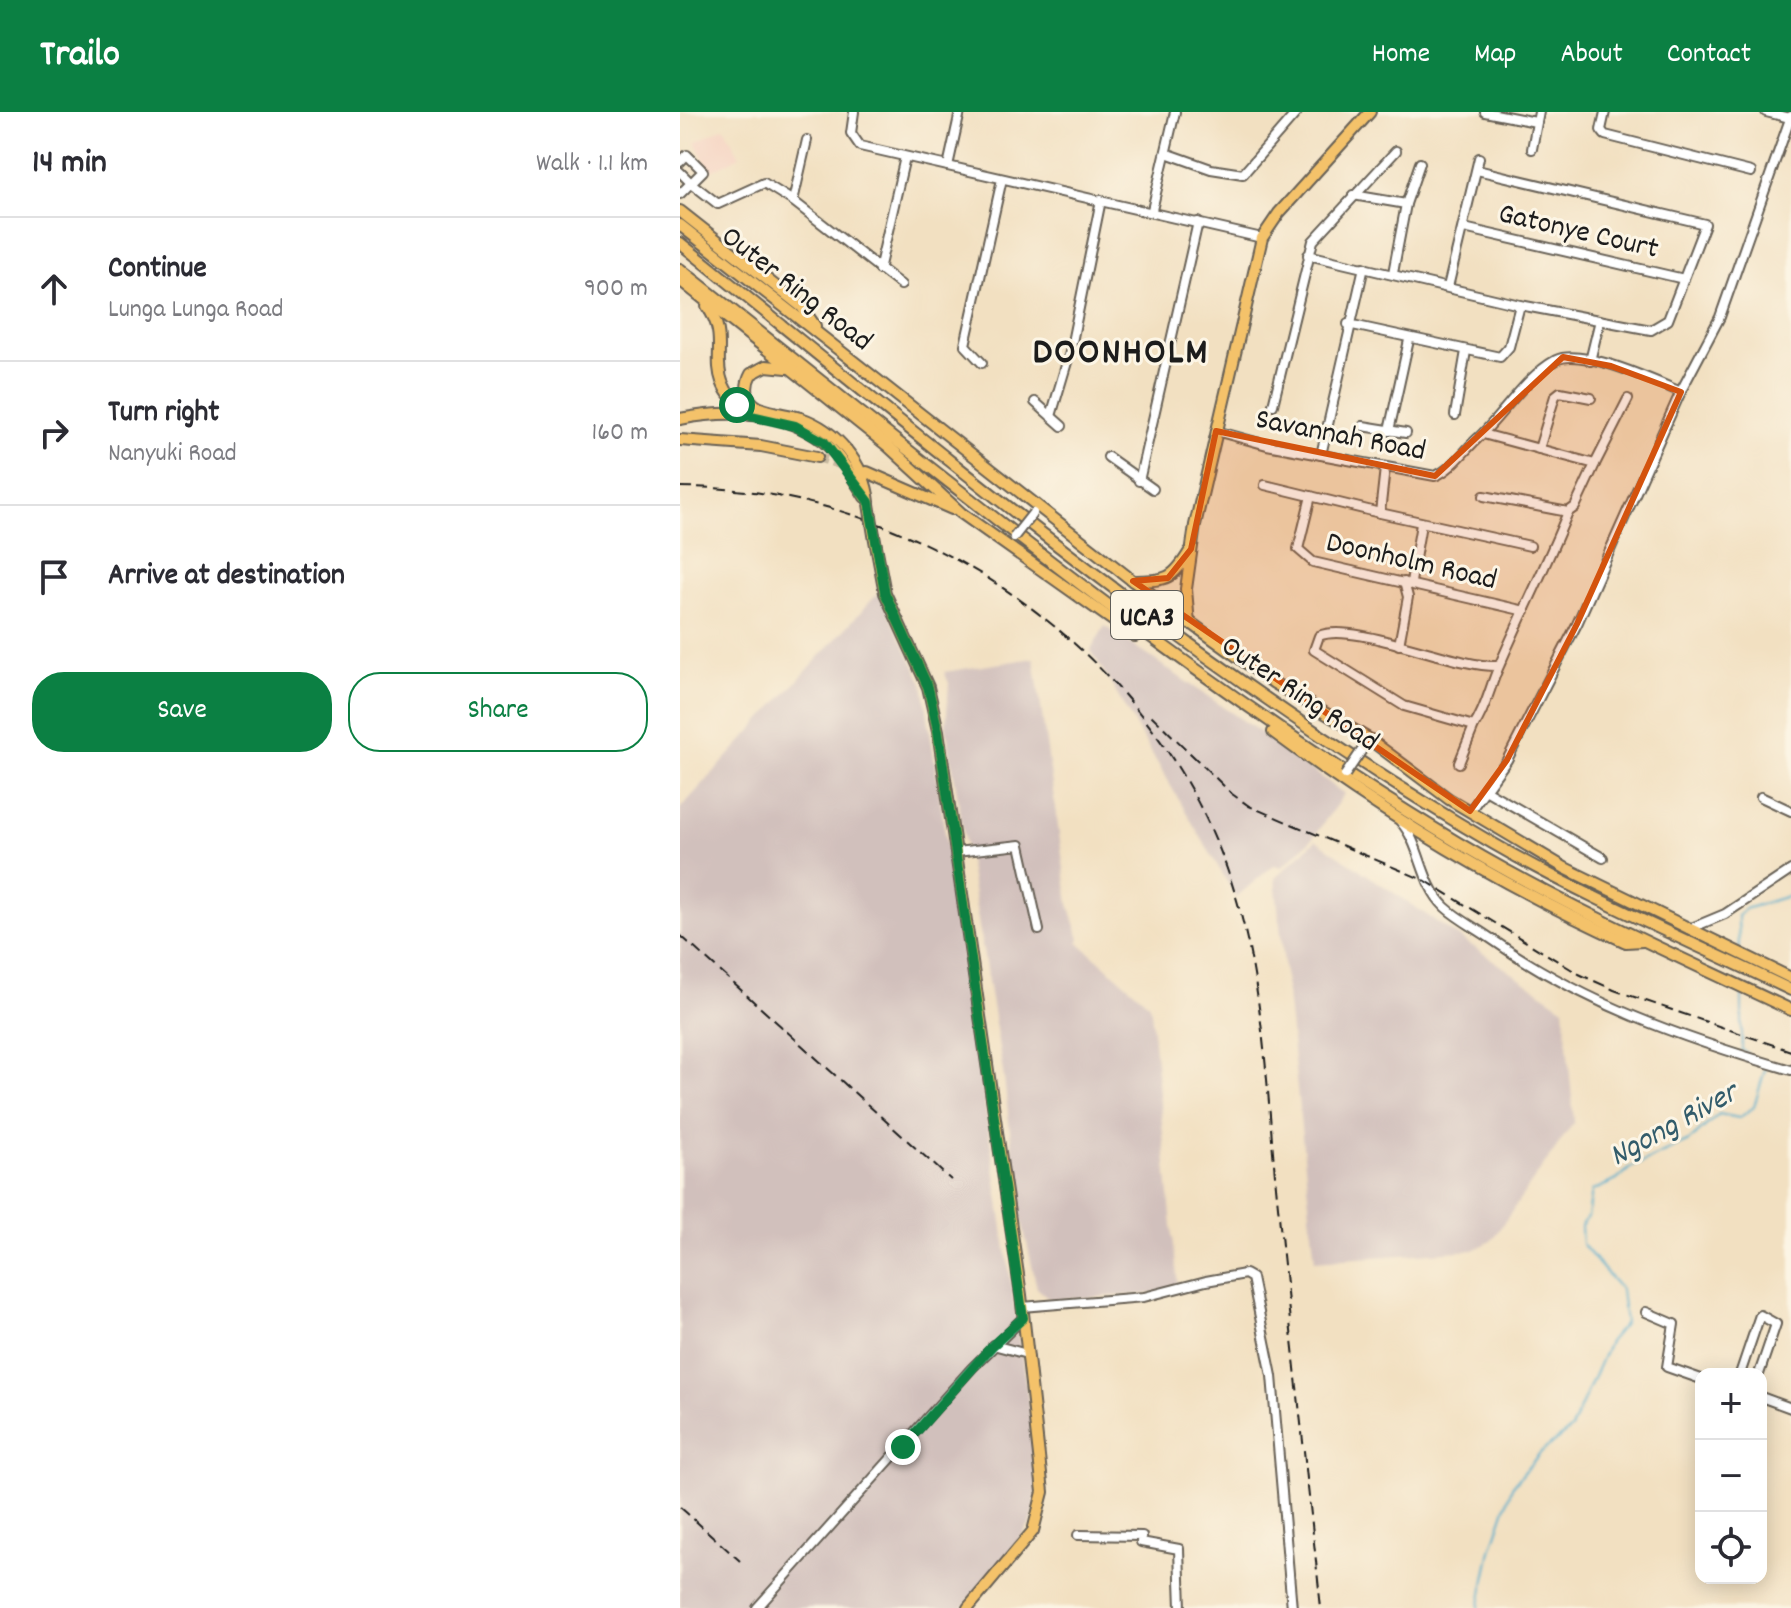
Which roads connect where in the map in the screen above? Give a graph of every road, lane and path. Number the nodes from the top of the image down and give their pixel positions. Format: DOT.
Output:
graph roads {
  1 [pos="854,112"];
  2 [pos="960,112"];
  3 [pos="1175,112"];
  4 [pos="1297,112"];
  5 [pos="1370,112"];
  6 [pos="1485,112"];
  7 [pos="1539,112"];
  8 [pos="1605,112"];
  9 [pos="1766,112"];
  10 [pos="1791,117"];
  11 [pos="1536,122"];
  12 [pos="807,140"];
  13 [pos="1532,149"];
  14 [pos="1396,151"];
  15 [pos="1166,153"];
  16 [pos="905,157"];
  17 [pos="1479,158"];
  18 [pos="680,162"];
  19 [pos="1420,163"];
  20 [pos="948,166"];
  21 [pos="1477,170"];
  22 [pos="680,172"];
  23 [pos="1751,172"];
  24 [pos="1002,179"];
  25 [pos="691,183"];
  26 [pos="680,194"];
  27 [pos="1353,195"];
  28 [pos="1101,200"];
  29 [pos="793,201"];
  30 [pos="1406,204"];
  31 [pos="1152,210"];
  32 [pos="680,211"];
  33 [pos="1198,222"];
  34 [pos="680,225"];
  35 [pos="1464,228"];
  36 [pos="1262,238"];
  37 [pos="680,243"];
  38 [pos="1308,255"];
  39 [pos="1364,267"];
  40 [pos="680,269"];
  41 [pos="879,270"];
  42 [pos="1393,273"];
  43 [pos="1684,279"];
  44 [pos="680,280"];
  45 [pos="901,285"];
  46 [pos="1448,287"];
  47 [pos="696,292"];
  48 [pos="1520,305"];
  49 [pos="1600,320"];
  50 [pos="1348,324"];
  51 [pos="828,340"];
  52 [pos="1409,340"];
  53 [pos="1466,351"];
  54 [pos="1590,361"];
  55 [pos="982,363"];
  56 [pos="794,371"];
  57 [pos="1681,392"];
  58 [pos="1591,398"];
  59 [pos="1628,399"];
  60 [pos="1035,402"];
  61 [pos="1273,405"];
  62 [pos="1455,415"];
  63 [pos="751,416"];
  64 [pos="1051,416"];
  65 [pos="680,419"];
  66 [pos="1062,426"];
  67 [pos="1363,426"];
  68 [pos="1216,431"];
  69 [pos="1389,431"];
  70 [pos="1406,433"];
  71 [pos="1483,434"];
  72 [pos="680,440"];
  73 [pos="1539,449"];
  74 [pos="1321,455"];
  75 [pos="817,457"];
  76 [pos="1108,457"];
  77 [pos="1595,464"];
  78 [pos="1385,468"];
  79 [pos="867,472"];
  80 [pos="1139,481"];
  81 [pos="1265,485"];
  82 [pos="1153,489"];
  83 [pos="1311,496"];
  84 [pos="1484,496"];
  85 [pos="869,503"];
  86 [pos="1036,510"];
  87 [pos="1568,512"];
  88 [pos="961,513"];
  89 [pos="1380,513"];
  90 [pos="1421,524"];
  91 [pos="1011,541"];
  92 [pos="1530,546"];
  93 [pos="1191,549"];
  94 [pos="1133,581"];
  95 [pos="1407,582"];
  96 [pos="1525,611"];
  97 [pos="1189,624"];
  98 [pos="1399,645"];
  99 [pos="1499,666"];
  100 [pos="1474,726"];
  101 [pos="1367,743"];
  102 [pos="1459,763"];
  103 [pos="1343,778"];
  104 [pos="1487,791"];
  105 [pos="1761,797"];
  106 [pos="1470,811"];
  107 [pos="1791,811"];
  108 [pos="1393,814"];
  109 [pos="956,852"];
  110 [pos="1603,858"];
  111 [pos="1791,870"];
  112 [pos="1689,929"];
  113 [pos="1039,930"];
  114 [pos="1645,941"];
  115 [pos="1704,942"];
  116 [pos="1760,969"];
  117 [pos="1791,978"];
  118 [pos="1791,990"];
  119 [pos="1791,1010"];
  120 [pos="1791,1070"];
  121 [pos="1646,1312"];
  122 [pos="1022,1313"];
  123 [pos="993,1345"];
  124 [pos="1027,1354"];
  125 [pos="1742,1368"];
  126 [pos="1761,1368"];
  127 [pos="1695,1377"];
  128 [pos="1767,1399"];
  129 [pos="1791,1408"];
  130 [pos="1078,1535"];
  131 [pos="757,1608"];
  132 [pos="968,1608"];
  133 [pos="1181,1608"];
  134 [pos="1292,1608"];
  1 -- 16 [label="street"];
  2 -- 20 [label="street"];
  3 -- 15 [label="street"];
  4 -- 15 [label="street"];
  5 -- 36 [label="main road"];
  6 -- 11 [label="street"];
  7 -- 11 [label="street"];
  8 -- 23 [label="street"];
  9 -- 10 [label="street"];
  10 -- 57 [label="street"];
  11 -- 13 [label="street"];
  12 -- 29 [label="street"];
  14 -- 27 [label="street"];
  15 -- 31 [label="street"];
  16 -- 20 [label="street"];
  16 -- 41 [label="street"];
  17 -- 21 [label="street"];
  18 -- 25 [label="street"];
  19 -- 30 [label="street"];
  20 -- 24 [label="street"];
  21 -- 35 [label="street"];
  21 -- 43 [label="street"];
  22 -- 25 [label="street"];
  24 -- 28 [label="street"];
  24 -- 55 [label="street"];
  25 -- 26 [label="street"];
  25 -- 29 [label="street"];
  27 -- 30 [label="street"];
  27 -- 38 [label="street"];
  28 -- 31 [label="street"];
  28 -- 64 [label="street"];
  29 -- 41 [label="street"];
  30 -- 42 [label="street"];
  31 -- 33 [label="street"];
  32 -- 51 [label="main road"];
  33 -- 36 [label="street"];
  33 -- 80 [label="street"];
  34 -- 51 [label="main road, Outer Ring Road / UCA3"];
  35 -- 43 [label="street, Gatonye Court"];
  35 -- 46 [label="street"];
  36 -- 68 [label="main road"];
  37 -- 115 [label="main road, Outer Ring Road / UCA3"];
  38 -- 39 [label="street"];
  38 -- 61 [label="street"];
  39 -- 42 [label="street"];
  39 -- 50 [label="street"];
  40 -- 114 [label="main road, Outer Ring Road / UCA3"];
  41 -- 45 [label="street"];
  42 -- 46 [label="street"];
  43 -- 49 [label="street"];
  44 -- 47 [label="main road, Outer Ring Road / UCA3"];
  46 -- 48 [label="street"];
  47 -- 56 [label="main road, Outer Ring Road / UCA3"];
  47 -- 63 [label="main road"];
  48 -- 49 [label="street"];
  48 -- 53 [label="street"];
  49 -- 54 [label="street"];
  50 -- 52 [label="street"];
  50 -- 74 [label="street"];
  51 -- 86 [label="main road, Outer Ring Road / UCA3"];
  52 -- 53 [label="street"];
  52 -- 69 [label="street"];
  53 -- 62 [label="street"];
  54 -- 57 [label="street"];
  54 -- 71 [label="street, Savannah Road"];
  56 -- 85 [label="main road"];
  56 -- 88 [label="main road, Outer Ring Road / UCA3"];
  57 -- 104 [label="street"];
  58 -- 73 [label="street"];
  59 -- 77 [label="street"];
  60 -- 64 [label="street"];
  63 -- 65 [label="main road"];
  63 -- 85 [label="main road"];
  64 -- 66 [label="street"];
  67 -- 69 [label="street"];
  68 -- 74 [label="street, Savannah Road"];
  68 -- 93 [label="main road"];
  69 -- 70 [label="street"];
  71 -- 73 [label="street"];
  71 -- 78 [label="street, Savannah Road"];
  72 -- 75 [label="main road"];
  73 -- 77 [label="street"];
  74 -- 78 [label="street, Savannah Road"];
  76 -- 80 [label="street"];
  77 -- 87 [label="street"];
  78 -- 89 [label="street"];
  79 -- 88 [label="main road"];
  80 -- 82 [label="street"];
  81 -- 83 [label="street"];
  83 -- 89 [label="street"];
  83 -- 95 [label="street, Doonholm Road"];
  84 -- 87 [label="street"];
  85 -- 109 [label="main road, bridge"];
  86 -- 91 [label="street, bridge"];
  86 -- 94 [label="main road, Outer Ring Road / UCA3"];
  87 -- 96 [label="street"];
  88 -- 91 [label="main road, Outer Ring Road / UCA3"];
  89 -- 90 [label="street"];
  90 -- 92 [label="street"];
  90 -- 95 [label="street"];
  91 -- 103 [label="main road, Outer Ring Road / UCA3"];
  93 -- 94 [label="main road"];
  93 -- 97 [label="main road"];
  94 -- 97 [label="main road, Outer Ring Road / UCA3"];
  95 -- 96 [label="street, Doonholm Road"];
  95 -- 98 [label="street"];
  96 -- 99 [label="street"];
  97 -- 101 [label="main road, UCA3"];
  98 -- 99 [label="street"];
  98 -- 100 [label="street"];
  99 -- 100 [label="street"];
  100 -- 102 [label="street"];
  101 -- 103 [label="street, bridge"];
  101 -- 106 [label="main road, UCA3"];
  103 -- 108 [label="main road, Outer Ring Road / UCA3"];
  104 -- 106 [label="street"];
  104 -- 110 [label="street"];
  105 -- 107 [label="street"];
  106 -- 112 [label="main road, UCA3"];
  108 -- 114 [label="main road, Outer Ring Road / UCA3"];
  108 -- 120 [label="street"];
  109 -- 113 [label="street"];
  109 -- 122 [label="main road"];
  111 -- 112 [label="street"];
  112 -- 115 [label="main road, UCA3"];
  114 -- 119 [label="main road, Outer Ring Road / UCA3"];
  115 -- 116 [label="main road, UCA3"];
  116 -- 117 [label="main road, UCA3"];
  116 -- 118 [label="main road, UCA3"];
  121 -- 127 [label="street"];
  122 -- 123 [label="street"];
  122 -- 124 [label="main road"];
  122 -- 134 [label="street"];
  123 -- 124 [label="street"];
  123 -- 131 [label="street"];
  124 -- 132 [label="main road"];
  125 -- 126 [label="street"];
  128 -- 129 [label="street"];
  130 -- 133 [label="street"];
}
